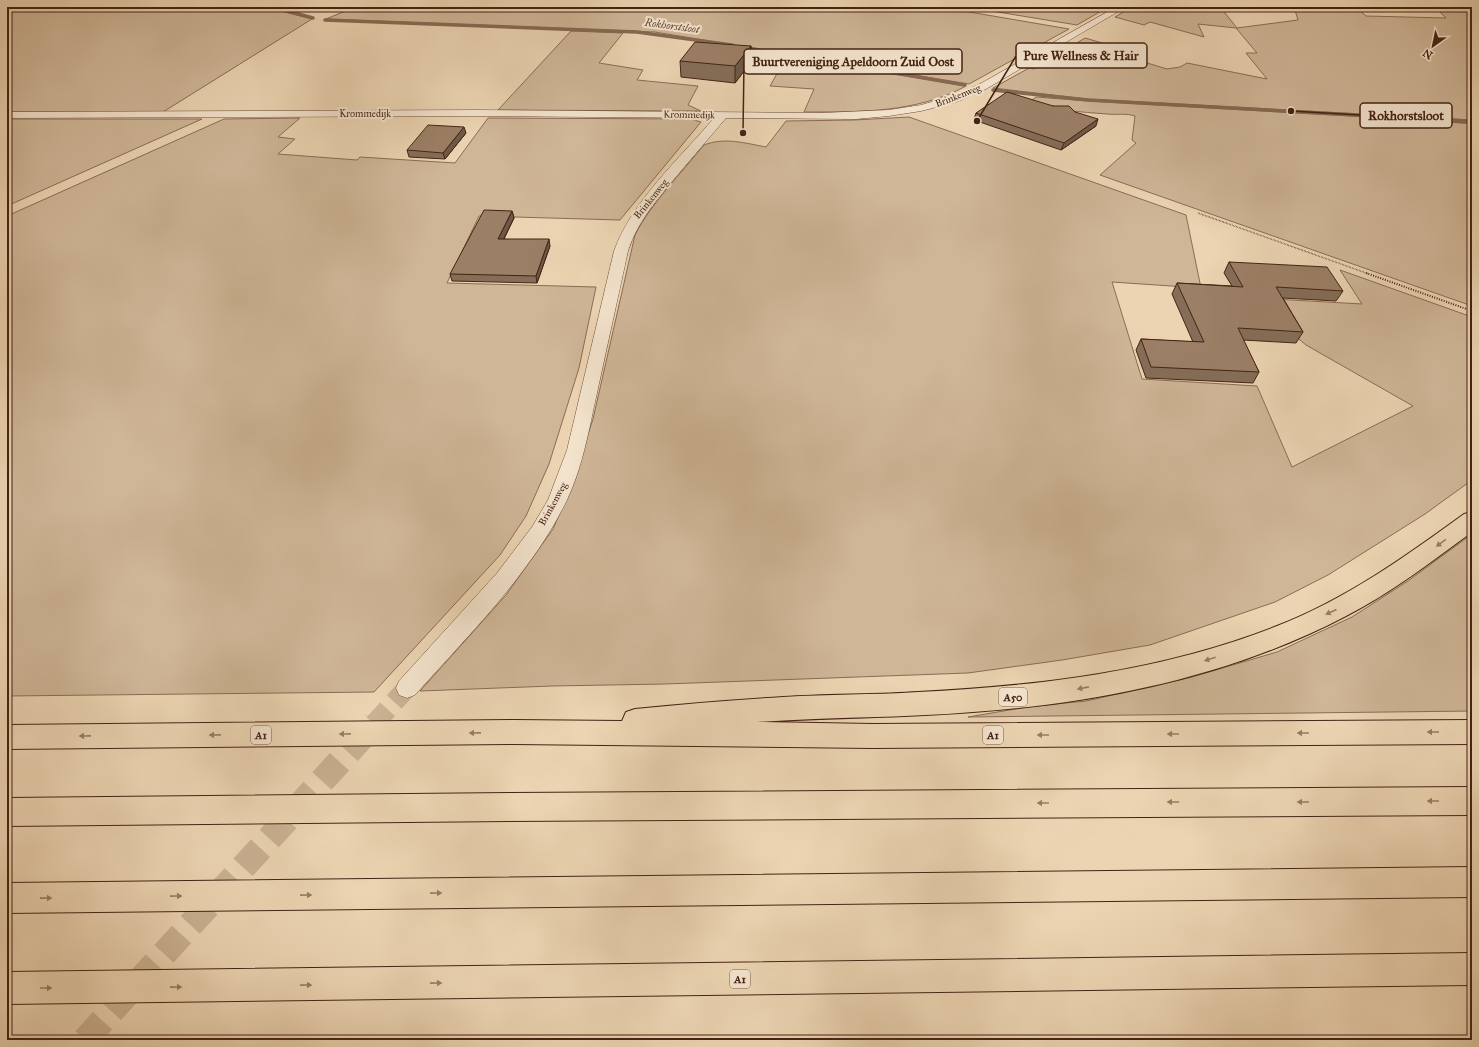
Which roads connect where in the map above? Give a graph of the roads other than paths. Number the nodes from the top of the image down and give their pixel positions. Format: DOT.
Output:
graph roads {
  1 [pos="1122,7"];
  2 [pos="7,115"];
  3 [pos="723,115"];
  4 [pos="1472,520"];
  5 [pos="407,688"];
  6 [pos="514,732"];
  7 [pos="1472,732"];
  8 [pos="7,737"];
  9 [pos="1472,801"];
  10 [pos="7,812"];
  11 [pos="1472,882"];
  12 [pos="7,898"];
  13 [pos="1472,969"];
  14 [pos="7,988"];
  1 -- 3 [label="street, Brinkenweg"];
  2 -- 3 [label="street, Krommedijk"];
  3 -- 5 [label="street, Brinkenweg"];
  4 -- 6 [label="highway, A50, one-way"];
  7 -- 6 [label="highway, A1, one-way"];
  6 -- 8 [label="highway, A1, one-way"];
  9 -- 10 [label="highway, one-way"];
  12 -- 11 [label="highway, one-way"];
  14 -- 13 [label="highway, A1, one-way"];
}
